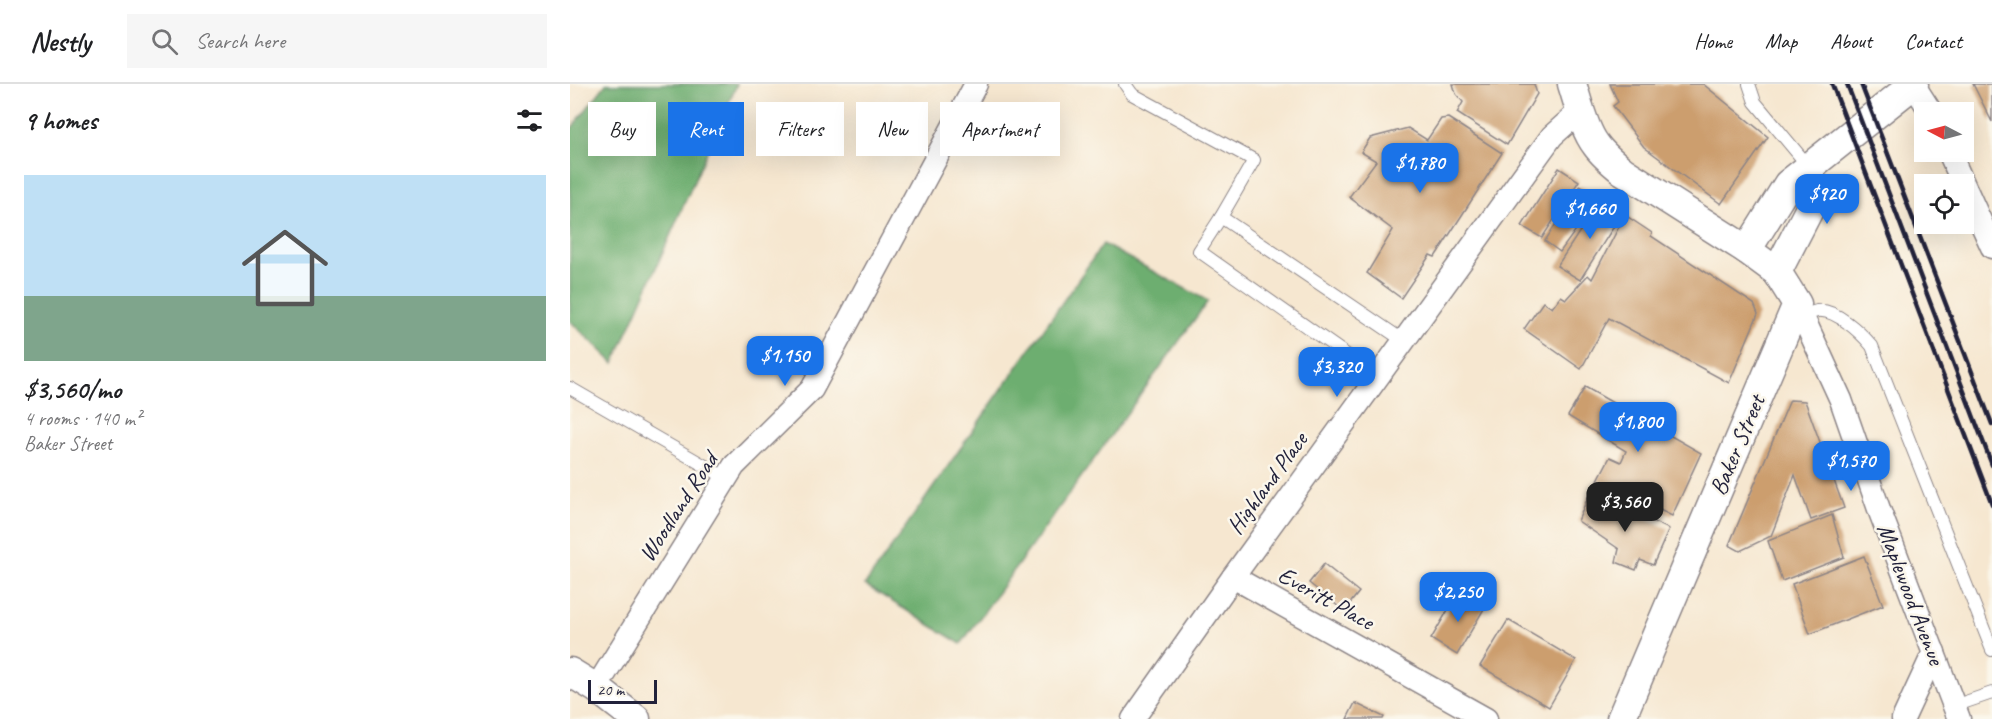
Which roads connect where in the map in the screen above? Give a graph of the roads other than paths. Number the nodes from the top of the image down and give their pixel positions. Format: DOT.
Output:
graph roads {
  1 [pos="976,84"];
  2 [pos="1125,84"];
  3 [pos="1572,84"];
  4 [pos="1749,84"];
  5 [pos="1914,84"];
  6 [pos="1925,102"];
  7 [pos="1580,111"];
  8 [pos="1954,162"];
  9 [pos="1809,167"];
  10 [pos="1221,217"];
  11 [pos="1992,247"];
  12 [pos="1747,250"];
  13 [pos="1777,272"];
  14 [pos="1800,310"];
  15 [pos="1404,340"];
  16 [pos="1378,377"];
  17 [pos="570,388"];
  18 [pos="726,478"];
  19 [pos="1233,577"];
  20 [pos="1992,650"];
  21 [pos="1934,652"];
  22 [pos="570,672"];
  23 [pos="596,688"];
  24 [pos="1992,693"];
  25 [pos="1957,713"];
  26 [pos="636,719"];
  27 [pos="1133,719"];
  28 [pos="1486,719"];
  29 [pos="1621,719"];
  30 [pos="1903,719"];
  1 -- 18 [label="street, Woodland Road"];
  2 -- 10 [label="lane"];
  3 -- 7 [label="street, Maplewood Avenue"];
  4 -- 9 [label="lane"];
  5 -- 6 [label="street"];
  5 -- 9 [label="street"];
  7 -- 12 [label="street, Maplewood Avenue"];
  7 -- 15 [label="street, Highland Place"];
  8 -- 11 [label="street"];
  9 -- 12 [label="street"];
  9 -- 13 [label="street"];
  10 -- 15 [label="lane"];
  10 -- 16 [label="lane"];
  12 -- 13 [label="street, Maplewood Avenue"];
  13 -- 14 [label="street, Maplewood Avenue"];
  14 -- 20 [label="lane"];
  14 -- 21 [label="street, Maplewood Avenue"];
  14 -- 29 [label="street, Baker Street"];
  15 -- 16 [label="street, Highland Place"];
  16 -- 19 [label="street, Highland Place"];
  17 -- 18 [label="lane"];
  18 -- 23 [label="street, Woodland Road"];
  19 -- 27 [label="street, Highland Place"];
  19 -- 28 [label="street, Everitt Place"];
  21 -- 25 [label="street, Maplewood Avenue"];
  21 -- 30 [label="street"];
  22 -- 23 [label="street"];
  23 -- 26 [label="street"];
  24 -- 25 [label="lane"];
}
